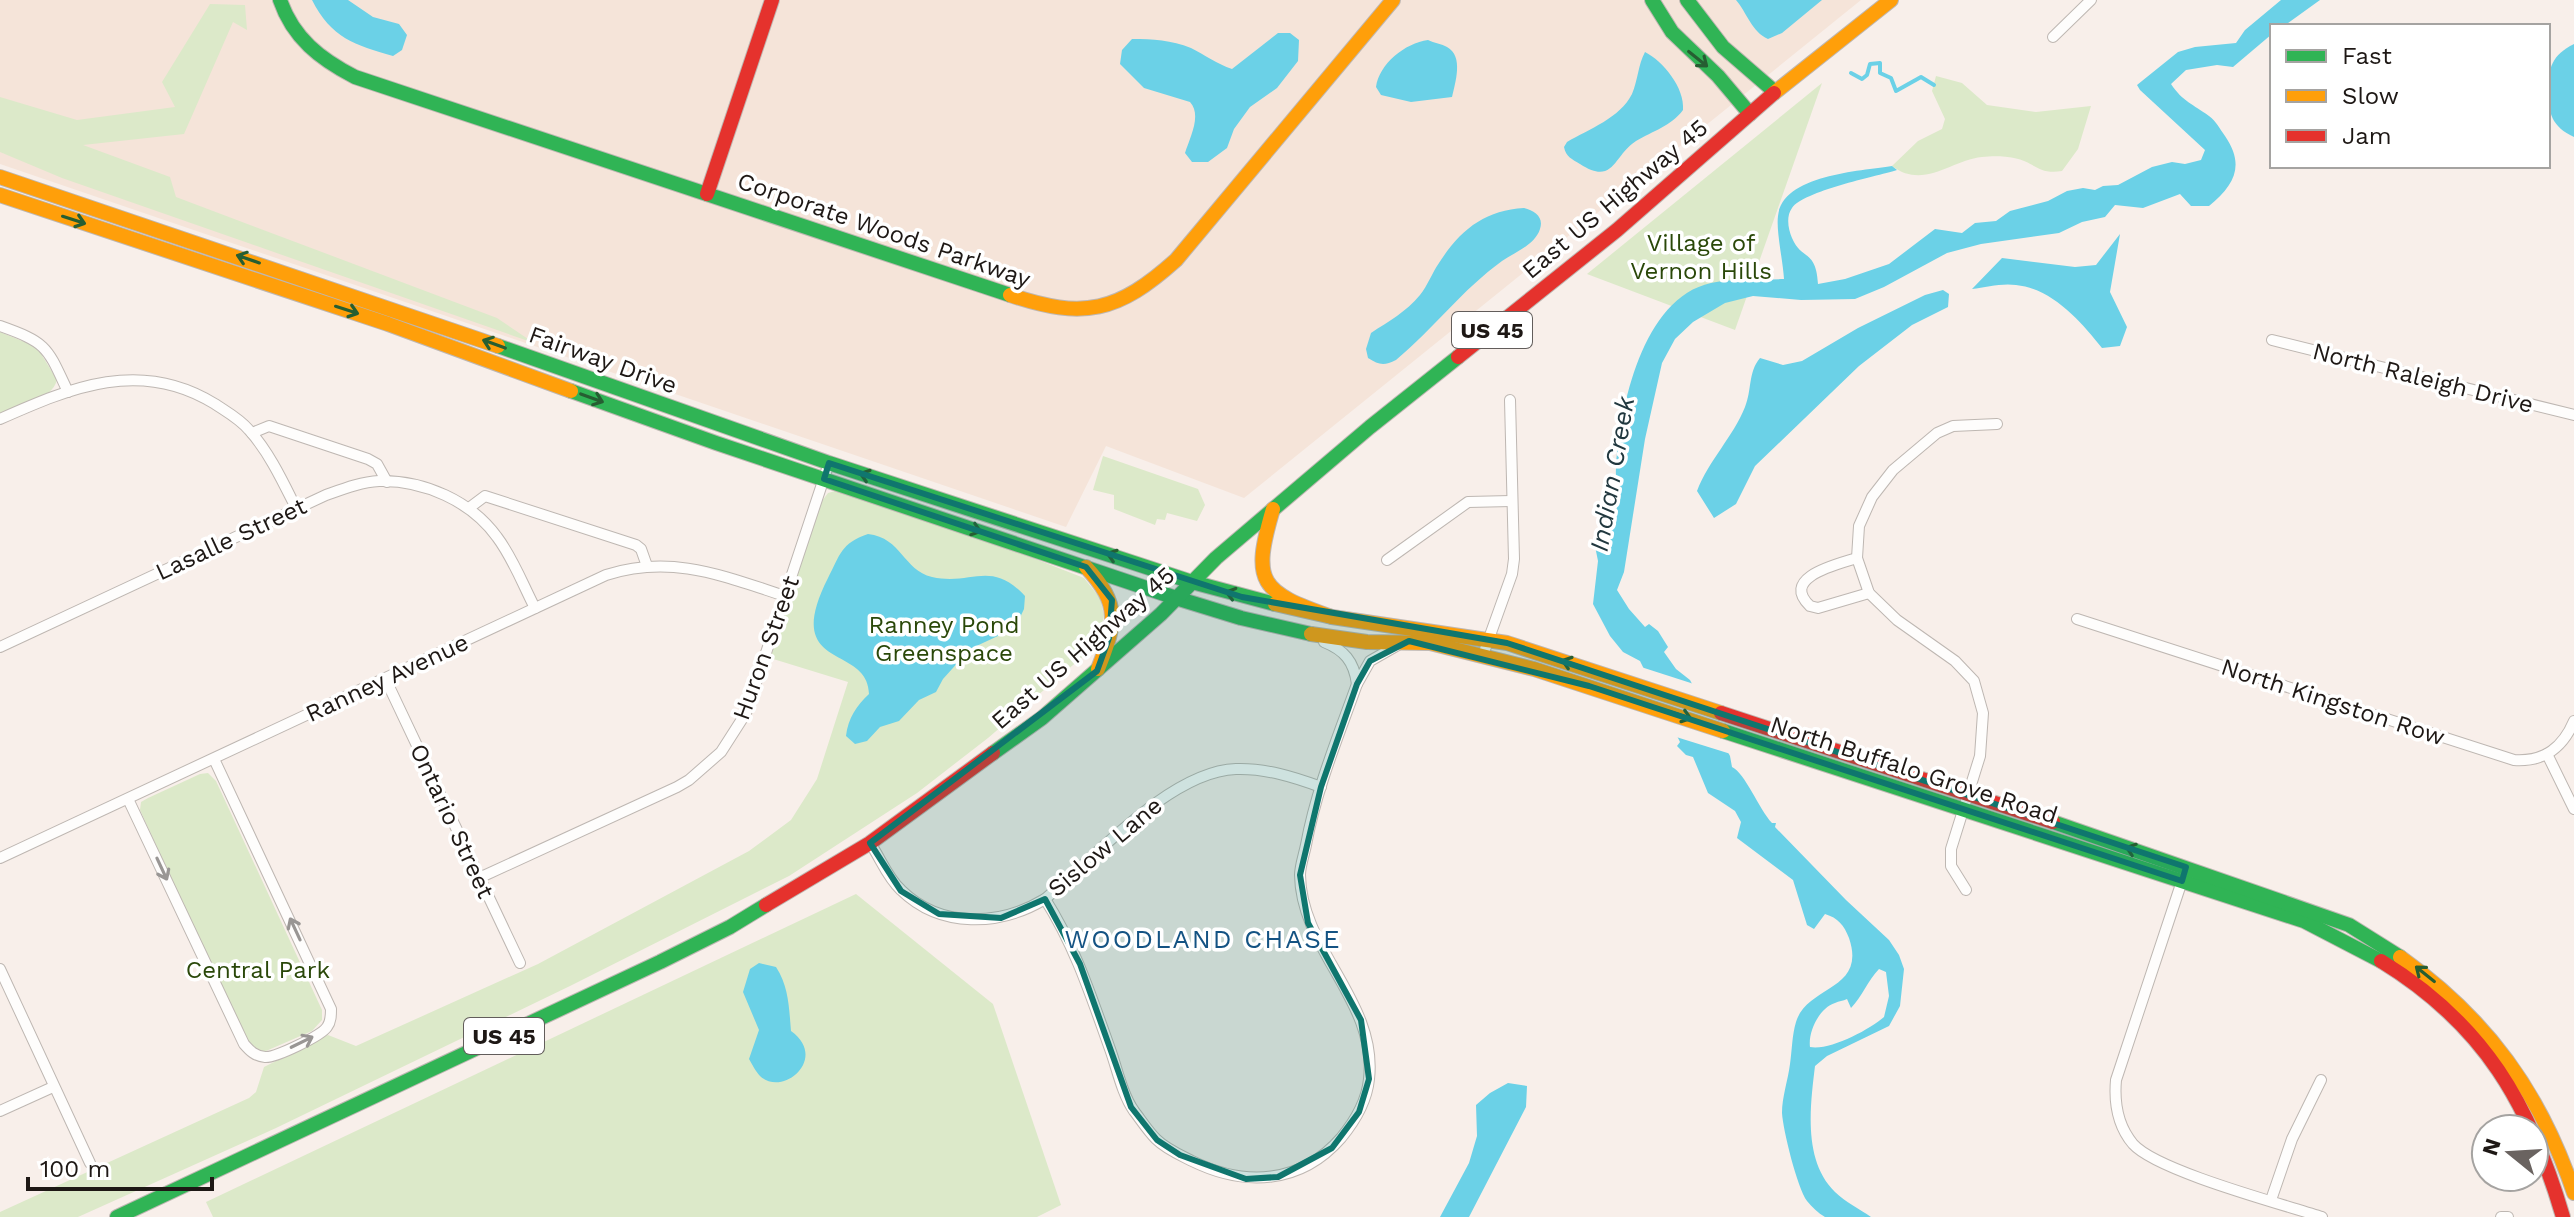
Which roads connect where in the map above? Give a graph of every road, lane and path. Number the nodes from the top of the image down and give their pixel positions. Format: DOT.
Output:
graph roads {
  1 [pos="280,0"];
  2 [pos="772,0"];
  3 [pos="1393,0"];
  4 [pos="1652,0"];
  5 [pos="1687,0"];
  6 [pos="1891,0"];
  7 [pos="2091,0"];
  8 [pos="2053,37"];
  9 [pos="1775,92"];
  10 [pos="1750,114"];
  11 [pos="0,177"];
  12 [pos="707,194"];
  13 [pos="0,195"];
  14 [pos="0,326"];
  15 [pos="2272,340"];
  16 [pos="68,392"];
  17 [pos="1510,400"];
  18 [pos="2574,415"];
  19 [pos="0,419"];
  20 [pos="1997,424"];
  21 [pos="252,433"];
  22 [pos="829,463"];
  23 [pos="824,479"];
  24 [pos="387,482"];
  25 [pos="1511,501"];
  26 [pos="296,508"];
  27 [pos="469,508"];
  28 [pos="1273,509"];
  29 [pos="1857,558"];
  30 [pos="1387,560"];
  31 [pos="647,566"];
  32 [pos="1086,567"];
  33 [pos="1192,582"];
  34 [pos="1869,593"];
  35 [pos="785,596"];
  36 [pos="1176,598"];
  37 [pos="535,608"];
  38 [pos="1332,617"];
  39 [pos="2077,619"];
  40 [pos="1262,623"];
  41 [pos="1489,639"];
  42 [pos="1409,641"];
  43 [pos="0,647"];
  44 [pos="1483,655"];
  45 [pos="1097,671"];
  46 [pos="385,678"];
  47 [pos="1357,684"];
  48 [pos="1645,696"];
  49 [pos="2574,721"];
  50 [pos="2547,754"];
  51 [pos="214,759"];
  52 [pos="1321,787"];
  53 [pos="1967,794"];
  54 [pos="128,799"];
  55 [pos="1962,809"];
  56 [pos="2574,809"];
  57 [pos="870,843"];
  58 [pos="0,858"];
  59 [pos="2184,874"];
  60 [pos="479,878"];
  61 [pos="1966,890"];
  62 [pos="1045,899"];
  63 [pos="520,963"];
  64 [pos="0,969"];
  65 [pos="2321,1080"];
  66 [pos="53,1087"];
  67 [pos="0,1111"];
  68 [pos="2527,1113"];
  69 [pos="2562,1142"];
  70 [pos="2550,1149"];
  71 [pos="90,1163"];
  72 [pos="2550,1173"];
  73 [pos="2574,1193"];
  74 [pos="2271,1200"];
  75 [pos="117,1217"];
  76 [pos="2322,1217"];
  77 [pos="2501,1217"];
  78 [pos="2508,1217"];
  79 [pos="2563,1217"];
  1 -- 12 [label="main road, Corporate Woods Parkway"];
  2 -- 12 [label="main road"];
  3 -- 12 [label="main road, Corporate Woods Parkway"];
  4 -- 10 [label="main road, one-way"];
  5 -- 9 [label="main road"];
  6 -- 9 [label="main road, East US Highway 45 / US 45"];
  7 -- 8 [label="street"];
  9 -- 10 [label="main road, East US Highway 45 / US 45"];
  10 -- 28 [label="main road, East US Highway 45 / US 45"];
  22 -- 11 [label="main road, Fairway Drive, one-way"];
  13 -- 23 [label="main road, Fairway Drive, one-way"];
  14 -- 16 [label="street"];
  15 -- 18 [label="street, North Raleigh Drive"];
  16 -- 19 [label="street"];
  16 -- 21 [label="street"];
  17 -- 25 [label="street"];
  20 -- 29 [label="street"];
  21 -- 24 [label="street"];
  21 -- 26 [label="street"];
  22 -- 23 [label="street, Huron Street"];
  33 -- 22 [label="main road, Fairway Drive, one-way"];
  23 -- 32 [label="main road, Fairway Drive, one-way"];
  23 -- 35 [label="street, Huron Street"];
  24 -- 26 [label="street, Lasalle Street"];
  24 -- 27 [label="street, Lasalle Street"];
  25 -- 30 [label="street"];
  25 -- 41 [label="street"];
  26 -- 43 [label="street, Lasalle Street"];
  27 -- 31 [label="street"];
  27 -- 37 [label="street, Lasalle Street"];
  28 -- 33 [label="main road, East US Highway 45 / US 45"];
  28 -- 38 [label="main road"];
  29 -- 34 [label="street"];
  29 -- 34 [label="street"];
  31 -- 35 [label="street, Ranney Avenue"];
  31 -- 37 [label="street, Ranney Avenue"];
  32 -- 36 [label="main road, Fairway Drive"];
  32 -- 45 [label="main road"];
  33 -- 36 [label="main road, East US Highway 45 / US 45"];
  38 -- 33 [label="main road, North Buffalo Grove Road, one-way"];
  34 -- 53 [label="street"];
  35 -- 60 [label="street, Huron Street"];
  36 -- 40 [label="main road, North Buffalo Grove Road"];
  36 -- 45 [label="main road, East US Highway 45 / US 45"];
  37 -- 46 [label="street, Ranney Avenue"];
  38 -- 41 [label="main road, North Buffalo Grove Road"];
  39 -- 50 [label="street, North Kingston Row"];
  40 -- 42 [label="main road, North Buffalo Grove Road"];
  40 -- 47 [label="street"];
  41 -- 44 [label="street"];
  48 -- 41 [label="main road, North Buffalo Grove Road, one-way"];
  42 -- 44 [label="main road, North Buffalo Grove Road"];
  42 -- 47 [label="street"];
  44 -- 48 [label="main road, North Buffalo Grove Road"];
  45 -- 57 [label="main road, East US Highway 45 / US 45"];
  46 -- 51 [label="street, Ranney Avenue"];
  46 -- 60 [label="street, Ontario Street"];
  47 -- 52 [label="street"];
  48 -- 53 [label="main road, North Buffalo Grove Road"];
  48 -- 55 [label="main road, North Buffalo Grove Road, one-way"];
  49 -- 50 [label="street"];
  50 -- 56 [label="street"];
  51 -- 54 [label="street, Ranney Avenue"];
  54 -- 51 [label="street, one-way"];
  52 -- 62 [label="street, Sislow Lane"];
  52 -- 62 [label="street"];
  53 -- 55 [label="street"];
  59 -- 53 [label="main road, North Buffalo Grove Road, one-way"];
  54 -- 58 [label="street, Ranney Avenue"];
  55 -- 59 [label="main road, North Buffalo Grove Road"];
  55 -- 61 [label="street"];
  57 -- 62 [label="street, Sislow Lane"];
  57 -- 75 [label="main road, East US Highway 45 / US 45"];
  59 -- 68 [label="main road, North Buffalo Grove Road"];
  69 -- 59 [label="main road, North Buffalo Grove Road, one-way"];
  59 -- 74 [label="street"];
  60 -- 63 [label="street, Ontario Street"];
  64 -- 66 [label="street"];
  65 -- 74 [label="street"];
  66 -- 67 [label="street"];
  66 -- 71 [label="street"];
  69 -- 70 [label="main road"];
  69 -- 73 [label="main road, North Buffalo Grove Road"];
  72 -- 79 [label="main road, North Buffalo Grove Road"];
  74 -- 76 [label="street"];
  77 -- 78 [label="street"];
}
